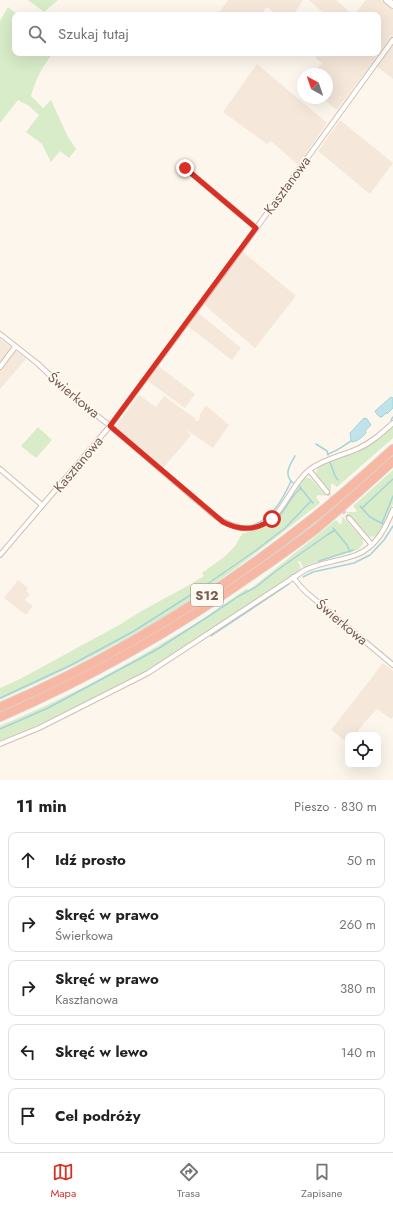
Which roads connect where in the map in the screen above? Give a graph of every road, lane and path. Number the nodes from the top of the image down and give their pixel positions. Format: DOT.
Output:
graph roads {
  1 [pos="387,0"];
  2 [pos="393,5"];
  3 [pos="393,40"];
  4 [pos="185,168"];
  5 [pos="256,228"];
  6 [pos="0,334"];
  7 [pos="15,347"];
  8 [pos="0,367"];
  9 [pos="393,423"];
  10 [pos="110,426"];
  11 [pos="393,449"];
  12 [pos="393,461"];
  13 [pos="0,469"];
  14 [pos="309,470"];
  15 [pos="327,492"];
  16 [pos="42,505"];
  17 [pos="393,510"];
  18 [pos="349,518"];
  19 [pos="372,545"];
  20 [pos="0,555"];
  21 [pos="293,577"];
  22 [pos="393,665"];
  23 [pos="0,707"];
  24 [pos="0,717"];
  25 [pos="0,744"];
  1 -- 2 [label="street"];
  3 -- 5 [label="street, Kasztanowa"];
  4 -- 5 [label="street"];
  5 -- 10 [label="street, Kasztanowa"];
  6 -- 7 [label="street, Świerkowa"];
  7 -- 8 [label="street"];
  7 -- 10 [label="street, Świerkowa"];
  9 -- 14 [label="street"];
  10 -- 14 [label="street, Świerkowa"];
  10 -- 16 [label="street, Kasztanowa"];
  11 -- 23 [label="highway, S12"];
  12 -- 24 [label="highway, S12"];
  13 -- 16 [label="street"];
  14 -- 15 [label="street"];
  16 -- 20 [label="street, Kasztanowa"];
  17 -- 19 [label="street"];
  18 -- 19 [label="street"];
  19 -- 21 [label="street"];
  21 -- 22 [label="street, Świerkowa"];
  21 -- 25 [label="street"];
}
